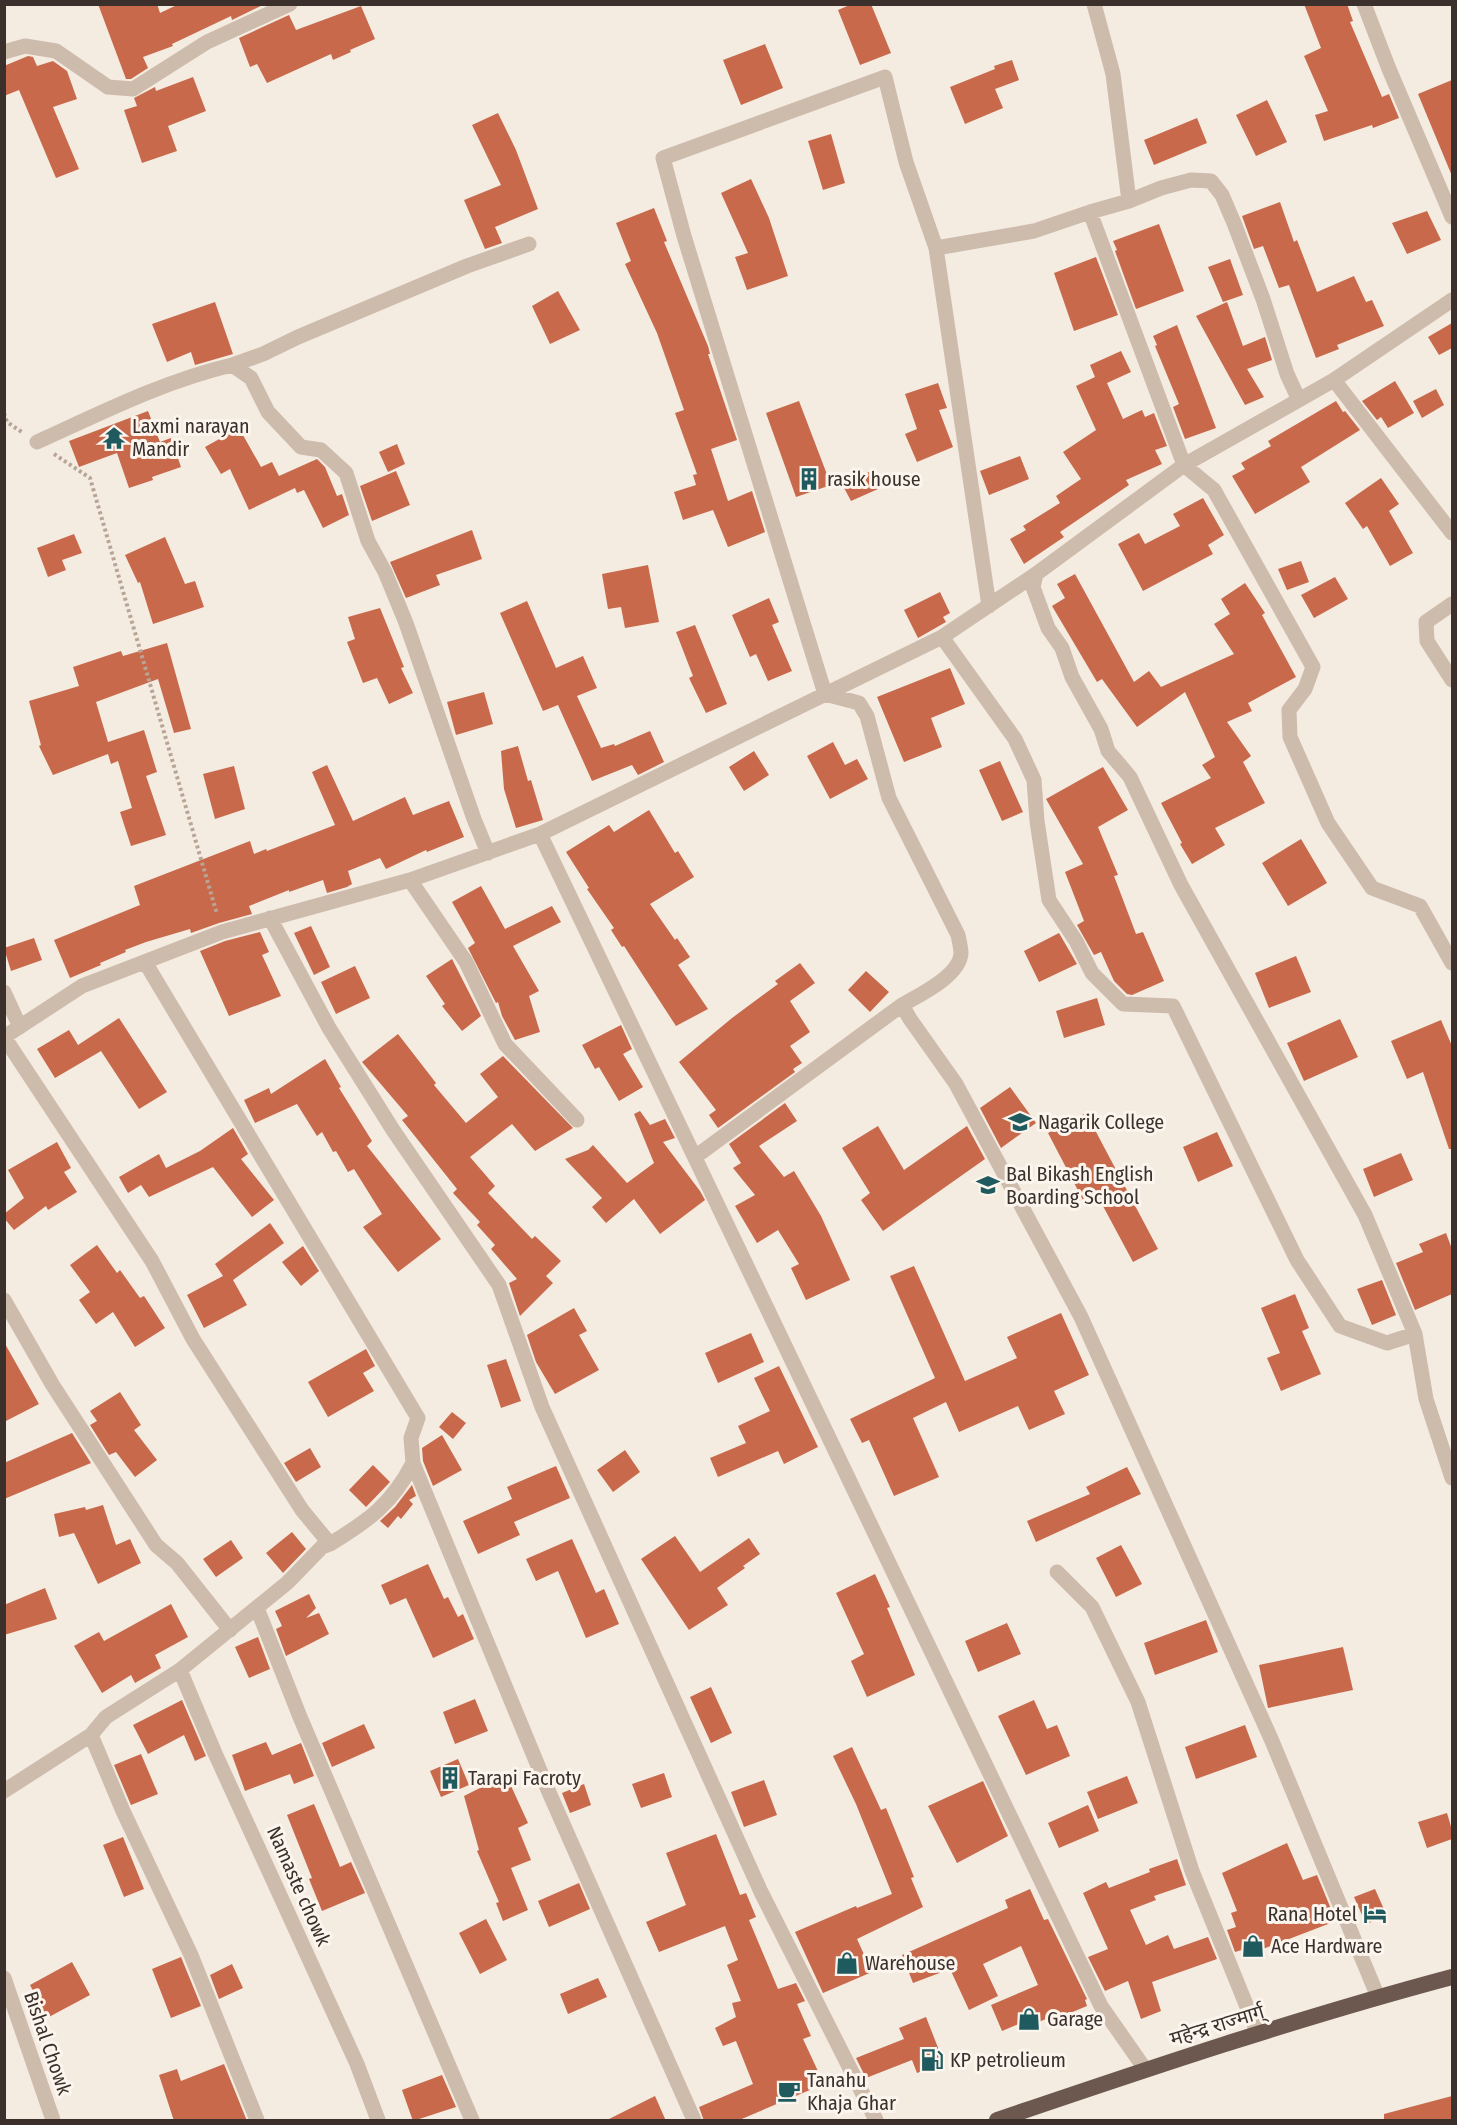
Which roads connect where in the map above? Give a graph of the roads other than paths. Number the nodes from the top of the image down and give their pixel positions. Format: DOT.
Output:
graph roads {
  1 [pos="290,4"];
  2 [pos="1094,4"];
  3 [pos="1364,4"];
  4 [pos="4,52"];
  5 [pos="1129,201"];
  6 [pos="1090,212"];
  7 [pos="1452,218"];
  8 [pos="529,244"];
  9 [pos="936,248"];
  10 [pos="1452,300"];
  11 [pos="232,364"];
  12 [pos="1334,380"];
  13 [pos="1299,400"];
  14 [pos="37,442"];
  15 [pos="1184,465"];
  16 [pos="1452,533"];
  17 [pos="1036,574"];
  18 [pos="1452,604"];
  19 [pos="989,606"];
  20 [pos="942,637"];
  21 [pos="1452,680"];
  22 [pos="825,694"];
  23 [pos="540,834"];
  24 [pos="488,853"];
  25 [pos="410,880"];
  26 [pos="270,918"];
  27 [pos="145,962"];
  28 [pos="1452,963"];
  29 [pos="4,992"];
  30 [pos="903,1005"];
  31 [pos="20,1027"];
  32 [pos="577,1120"];
  33 [pos="695,1157"];
  34 [pos="4,1300"];
  35 [pos="1415,1334"];
  36 [pos="413,1463"];
  37 [pos="1452,1478"];
  38 [pos="330,1544"];
  39 [pos="1057,1572"];
  40 [pos="257,1608"];
  41 [pos="230,1630"];
  42 [pos="180,1670"];
  43 [pos="91,1735"];
  44 [pos="4,1791"];
  45 [pos="1452,1977"];
  46 [pos="4,1978"];
  47 [pos="1378,1997"];
  48 [pos="1258,2034"];
  49 [pos="1145,2069"];
  50 [pos="53,2121"];
  51 [pos="257,2121"];
  52 [pos="378,2121"];
  53 [pos="472,2121"];
  54 [pos="694,2121"];
  55 [pos="876,2121"];
  56 [pos="997,2121"];
  1 -- 4 [label="street"];
  2 -- 5 [label="street"];
  3 -- 7 [label="street"];
  5 -- 6 [label="street"];
  5 -- 13 [label="street"];
  6 -- 9 [label="street"];
  6 -- 15 [label="street"];
  8 -- 11 [label="street"];
  9 -- 19 [label="street"];
  9 -- 22 [label="street"];
  10 -- 12 [label="street"];
  11 -- 14 [label="street"];
  11 -- 24 [label="street"];
  12 -- 13 [label="street"];
  12 -- 16 [label="street"];
  13 -- 15 [label="street"];
  15 -- 17 [label="street"];
  15 -- 28 [label="street"];
  17 -- 19 [label="street"];
  17 -- 35 [label="street"];
  18 -- 21 [label="street"];
  19 -- 20 [label="street"];
  20 -- 22 [label="street"];
  20 -- 35 [label="street"];
  22 -- 23 [label="street"];
  22 -- 30 [label="street"];
  23 -- 24 [label="street"];
  23 -- 33 [label="street"];
  24 -- 25 [label="street"];
  25 -- 26 [label="street"];
  25 -- 32 [label="street"];
  26 -- 27 [label="street"];
  26 -- 55 [label="street"];
  27 -- 31 [label="street"];
  27 -- 36 [label="street"];
  29 -- 31 [label="street"];
  30 -- 33 [label="street"];
  30 -- 47 [label="street"];
  31 -- 38 [label="street"];
  33 -- 49 [label="street"];
  34 -- 41 [label="street"];
  35 -- 37 [label="street"];
  36 -- 38 [label="street"];
  36 -- 54 [label="street"];
  38 -- 40 [label="street"];
  39 -- 48 [label="street"];
  40 -- 41 [label="street"];
  40 -- 53 [label="street"];
  41 -- 42 [label="street"];
  42 -- 43 [label="street"];
  42 -- 52 [label="street, Namaste chowk"];
  43 -- 44 [label="street"];
  43 -- 51 [label="street"];
  45 -- 47 [label="highway, महेन्द्र राज्मार्ग्"];
  46 -- 50 [label="street, Bishal Chowk"];
  47 -- 48 [label="highway, महेन्द्र राज्मार्ग्"];
  48 -- 49 [label="highway, महेन्द्र राज्मार्ग्"];
  49 -- 56 [label="highway, महेन्द्र राज्मार्ग्"];
}
